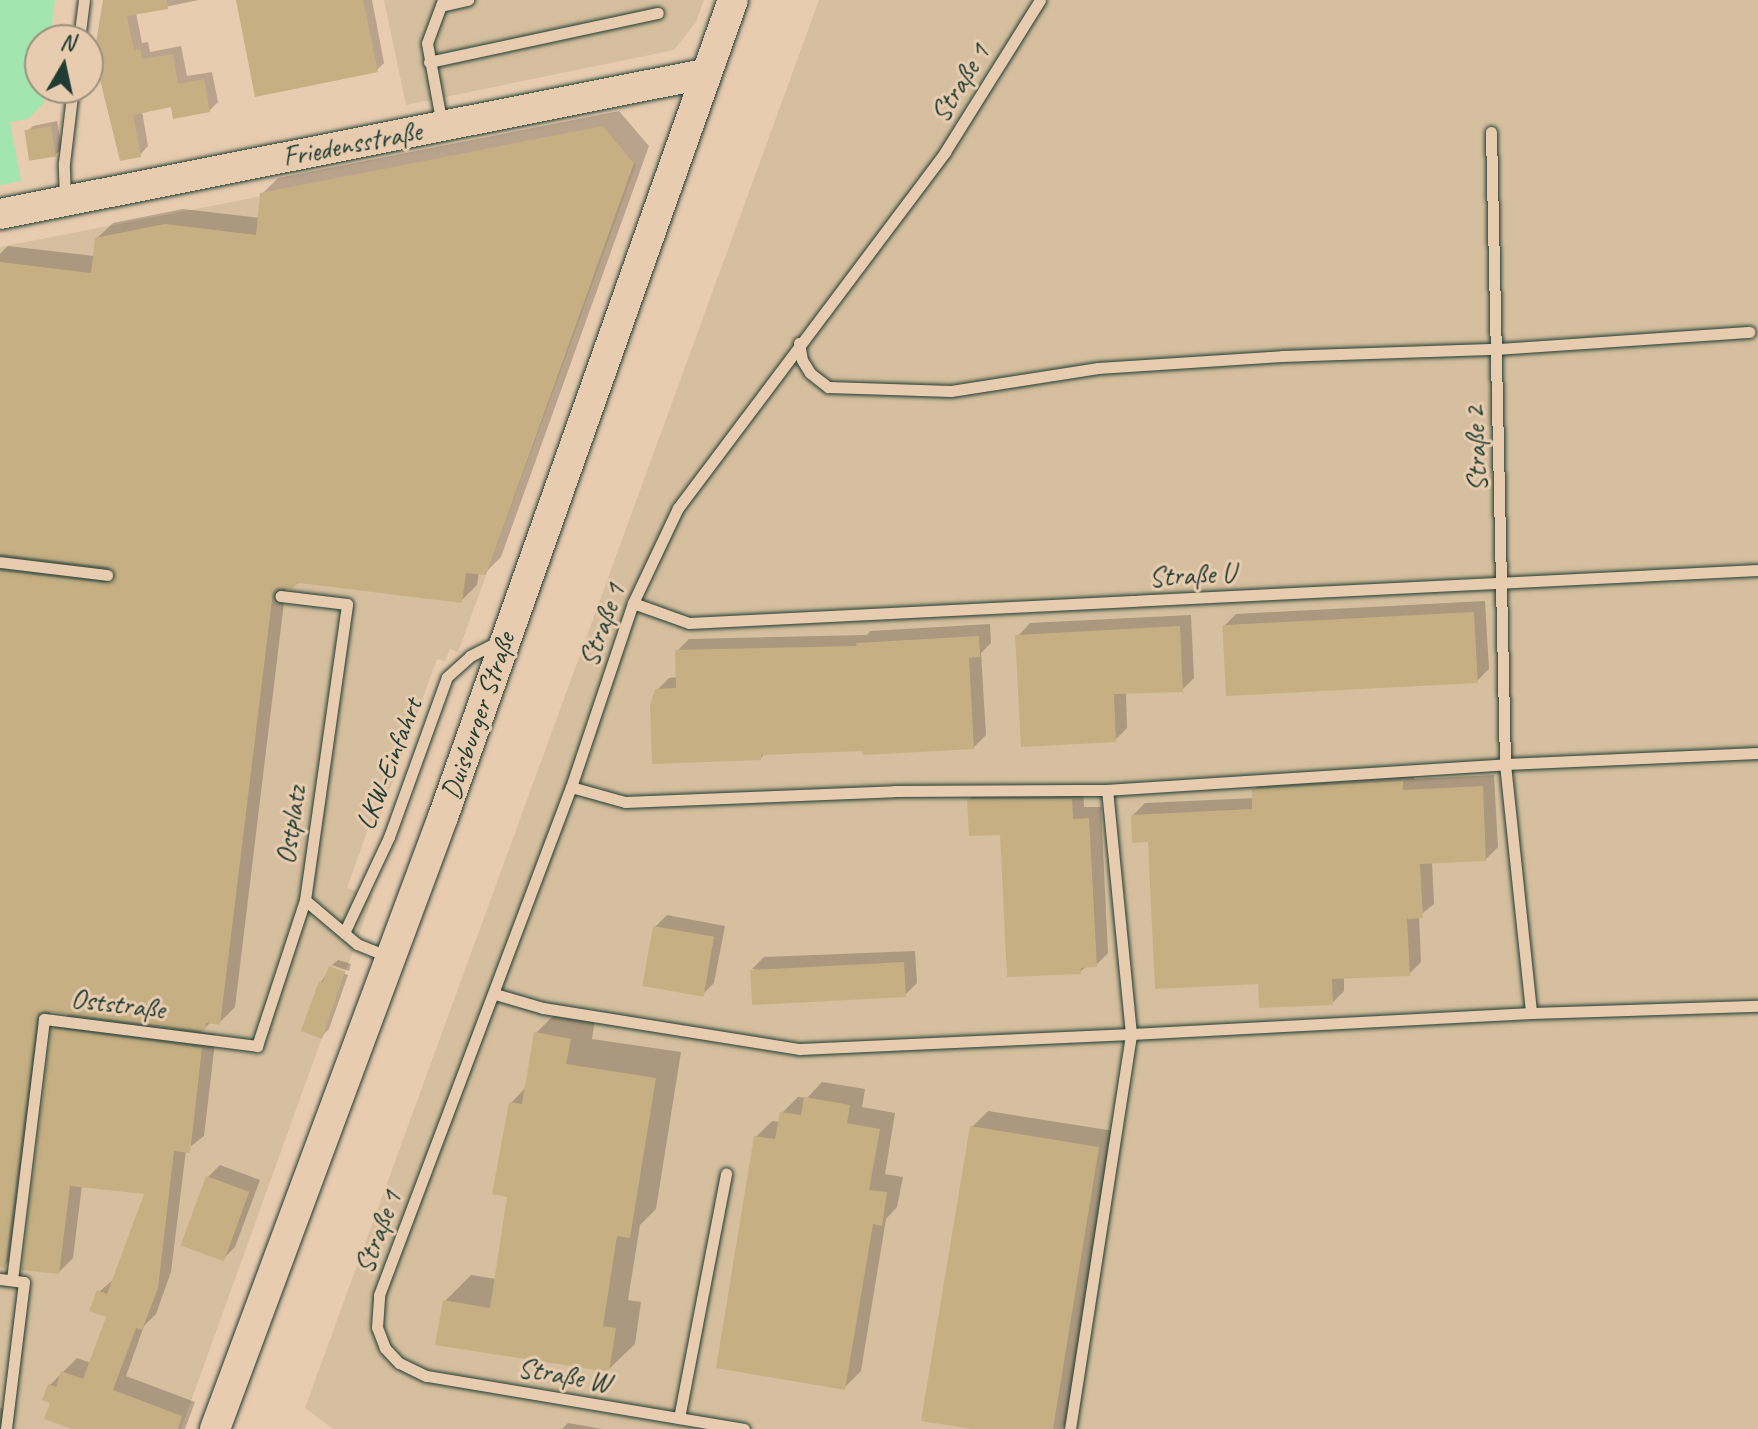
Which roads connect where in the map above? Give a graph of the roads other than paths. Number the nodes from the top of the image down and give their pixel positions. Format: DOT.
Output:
graph roads {
  1 [pos="84,0"];
  2 [pos="468,0"];
  3 [pos="733,0"];
  4 [pos="1040,0"];
  5 [pos="442,3"];
  6 [pos="658,13"];
  7 [pos="81,24"];
  8 [pos="429,62"];
  9 [pos="704,74"];
  10 [pos="71,104"];
  11 [pos="442,126"];
  12 [pos="1491,132"];
  13 [pos="66,201"];
  14 [pos="0,214"];
  15 [pos="1749,332"];
  16 [pos="799,343"];
  17 [pos="1497,349"];
  18 [pos="0,562"];
  19 [pos="1758,570"];
  20 [pos="107,575"];
  21 [pos="1504,584"];
  22 [pos="280,596"];
  23 [pos="633,603"];
  24 [pos="506,638"];
  25 [pos="1758,753"];
  26 [pos="1505,764"];
  27 [pos="571,787"];
  28 [pos="1107,790"];
  29 [pos="305,900"];
  30 [pos="344,933"];
  31 [pos="390,958"];
  32 [pos="495,994"];
  33 [pos="1758,1006"];
  34 [pos="1531,1013"];
  35 [pos="1131,1034"];
  36 [pos="257,1046"];
  37 [pos="726,1173"];
  38 [pos="6,1280"];
  39 [pos="385,1348"];
  40 [pos="679,1418"];
  41 [pos="6,1429"];
  42 [pos="215,1429"];
  43 [pos="744,1429"];
  44 [pos="1070,1429"];
  1 -- 7 [label="lane"];
  2 -- 5 [label="lane"];
  3 -- 9 [label="main road, Duisburger Straße"];
  4 -- 16 [label="lane, Straße 1"];
  5 -- 8 [label="lane"];
  6 -- 8 [label="lane"];
  8 -- 11 [label="lane"];
  9 -- 11 [label="main road, Friedensstraße"];
  9 -- 24 [label="main road, Duisburger Straße"];
  10 -- 13 [label="lane"];
  11 -- 13 [label="main road, Friedensstraße"];
  12 -- 17 [label="lane, Straße 2"];
  13 -- 14 [label="main road, Friedensstraße"];
  15 -- 17 [label="lane"];
  16 -- 17 [label="lane"];
  16 -- 23 [label="lane, Straße 1"];
  17 -- 21 [label="lane, Straße 2"];
  18 -- 20 [label="lane"];
  19 -- 21 [label="lane, Straße U"];
  21 -- 23 [label="lane, Straße U"];
  21 -- 26 [label="lane, Straße 2"];
  22 -- 29 [label="lane, Ostplatz"];
  23 -- 27 [label="lane, Straße 1"];
  24 -- 30 [label="lane, LKW-Einfahrt"];
  24 -- 31 [label="main road, Duisburger Straße"];
  25 -- 26 [label="lane"];
  26 -- 28 [label="lane"];
  26 -- 34 [label="lane, Straße 2"];
  27 -- 28 [label="lane"];
  27 -- 32 [label="lane, Straße 1"];
  28 -- 35 [label="lane"];
  29 -- 30 [label="lane"];
  29 -- 36 [label="lane, Ostplatz"];
  30 -- 31 [label="lane"];
  31 -- 42 [label="main road, Duisburger Straße"];
  32 -- 35 [label="lane"];
  32 -- 39 [label="lane, Straße 1"];
  33 -- 34 [label="lane"];
  34 -- 35 [label="lane"];
  35 -- 44 [label="lane"];
  36 -- 38 [label="lane, Oststraße"];
  37 -- 40 [label="lane"];
  38 -- 41 [label="lane"];
  39 -- 40 [label="lane, Straße W"];
  40 -- 43 [label="lane, Straße W"];
}
